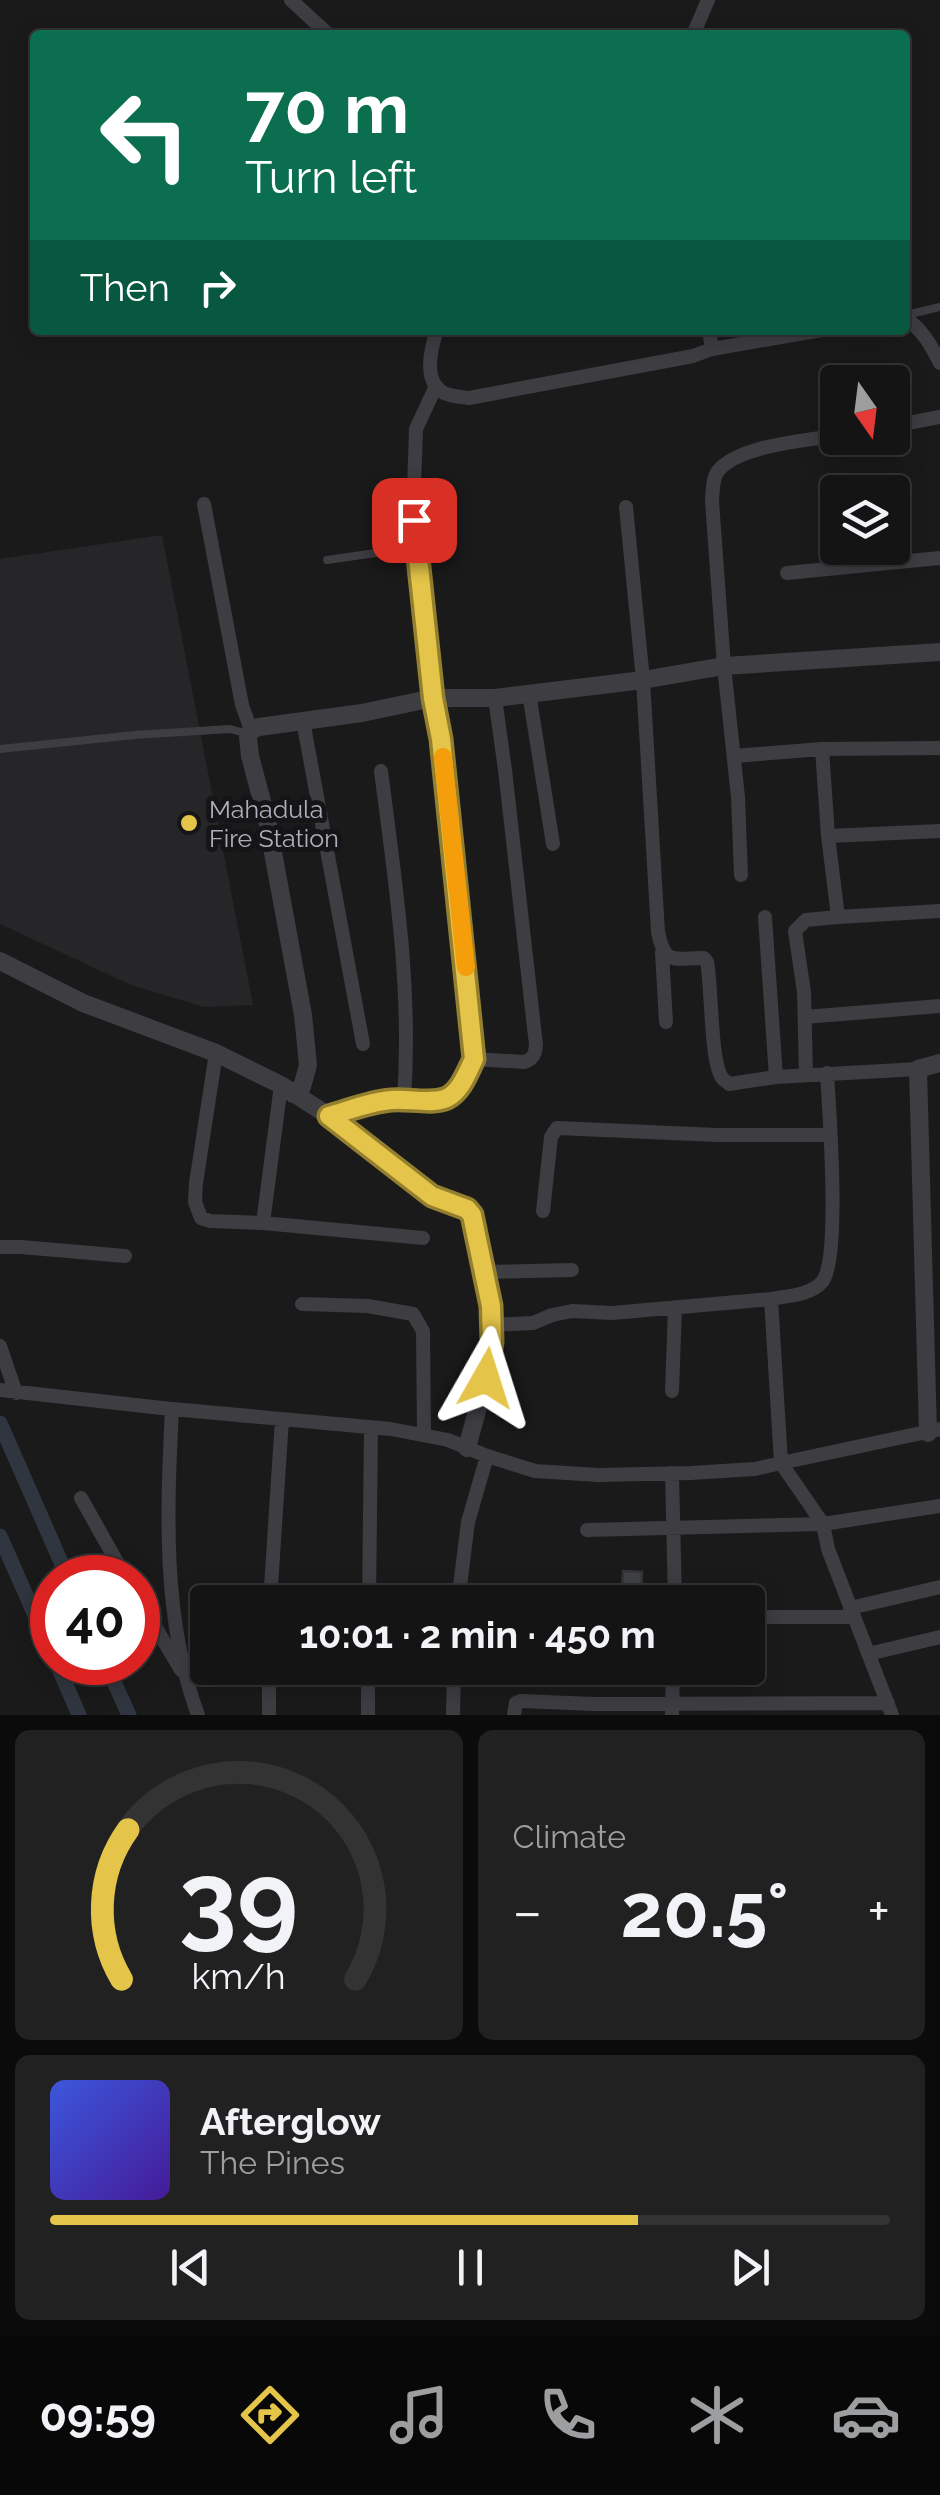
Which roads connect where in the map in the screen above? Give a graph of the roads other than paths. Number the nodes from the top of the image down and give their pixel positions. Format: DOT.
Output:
graph roads {
  1 [pos="290,0"];
  2 [pos="708,0"];
  3 [pos="323,30"];
  4 [pos="694,30"];
  5 [pos="940,307"];
  6 [pos="910,316"];
  7 [pos="910,320"];
  8 [pos="435,335"];
  9 [pos="710,335"];
  10 [pos="793,335"];
  11 [pos="712,349"];
  12 [pos="940,363"];
  13 [pos="436,386"];
  14 [pos="940,417"];
  15 [pos="910,423"];
  16 [pos="820,439"];
  17 [pos="204,504"];
  18 [pos="626,507"];
  19 [pos="417,547"];
  20 [pos="940,558"];
  21 [pos="327,560"];
  22 [pos="787,573"];
  23 [pos="940,652"];
  24 [pos="724,666"];
  25 [pos="644,680"];
  26 [pos="529,694"];
  27 [pos="433,698"];
  28 [pos="494,698"];
  29 [pos="303,721"];
  30 [pos="249,734"];
  31 [pos="940,748"];
  32 [pos="0,749"];
  33 [pos="822,749"];
  34 [pos="734,756"];
  35 [pos="381,770"];
  36 [pos="940,831"];
  37 [pos="828,836"];
  38 [pos="553,844"];
  39 [pos="740,874"];
  40 [pos="940,911"];
  41 [pos="765,917"];
  42 [pos="838,917"];
  43 [pos="662,952"];
  44 [pos="0,961"];
  45 [pos="940,1006"];
  46 [pos="804,1017"];
  47 [pos="666,1022"];
  48 [pos="363,1044"];
  49 [pos="216,1053"];
  50 [pos="474,1059"];
  51 [pos="940,1063"];
  52 [pos="918,1069"];
  53 [pos="827,1073"];
  54 [pos="806,1074"];
  55 [pos="776,1077"];
  56 [pos="287,1090"];
  57 [pos="404,1099"];
  58 [pos="329,1116"];
  59 [pos="830,1135"];
  60 [pos="543,1211"];
  61 [pos="264,1222"];
  62 [pos="931,1230"];
  63 [pos="423,1238"];
  64 [pos="0,1248"];
  65 [pos="124,1256"];
  66 [pos="572,1270"];
  67 [pos="482,1272"];
  68 [pos="771,1299"];
  69 [pos="302,1304"];
  70 [pos="675,1307"];
  71 [pos="491,1325"];
  72 [pos="0,1346"];
  73 [pos="6,1391"];
  74 [pos="672,1391"];
  75 [pos="172,1409"];
  76 [pos="282,1419"];
  77 [pos="371,1427"];
  78 [pos="934,1431"];
  79 [pos="424,1435"];
  80 [pos="467,1448"];
  81 [pos="487,1456"];
  82 [pos="781,1462"];
  83 [pos="672,1474"];
  84 [pos="81,1498"];
  85 [pos="940,1506"];
  86 [pos="823,1524"];
  87 [pos="674,1526"];
  88 [pos="586,1530"];
  89 [pos="113,1555"];
  90 [pos="271,1585"];
  91 [pos="369,1585"];
  92 [pos="460,1585"];
  93 [pos="674,1585"];
  94 [pos="940,1587"];
  95 [pos="852,1612"];
  96 [pos="765,1616"];
  97 [pos="160,1634"];
  98 [pos="940,1637"];
  99 [pos="868,1654"];
  100 [pos="186,1677"];
  101 [pos="269,1685"];
  102 [pos="368,1685"];
  103 [pos="454,1685"];
  104 [pos="672,1709"];
  105 [pos="754,1709"];
  106 [pos="828,1709"];
  107 [pos="890,1709"];
  108 [pos="198,1715"];
  109 [pos="269,1715"];
  110 [pos="368,1715"];
  111 [pos="454,1715"];
  112 [pos="514,1715"];
  1 -- 3 [label="street"];
  2 -- 4 [label="street"];
  5 -- 6 [label="lane"];
  7 -- 12 [label="street"];
  8 -- 13 [label="street"];
  9 -- 11 [label="street"];
  10 -- 11 [label="street"];
  11 -- 13 [label="street"];
  13 -- 19 [label="street"];
  14 -- 15 [label="street"];
  16 -- 24 [label="street"];
  17 -- 30 [label="street"];
  18 -- 25 [label="street"];
  19 -- 21 [label="lane"];
  19 -- 27 [label="street"];
  20 -- 22 [label="street"];
  23 -- 24 [label="street"];
  24 -- 25 [label="street"];
  24 -- 34 [label="street"];
  25 -- 26 [label="street"];
  25 -- 43 [label="street"];
  26 -- 28 [label="street"];
  26 -- 38 [label="street"];
  27 -- 28 [label="street"];
  27 -- 29 [label="street"];
  27 -- 50 [label="street"];
  28 -- 50 [label="street"];
  29 -- 30 [label="street"];
  29 -- 48 [label="street"];
  30 -- 32 [label="lane"];
  30 -- 56 [label="street"];
  31 -- 33 [label="street"];
  33 -- 34 [label="street"];
  33 -- 37 [label="street"];
  34 -- 39 [label="street"];
  35 -- 57 [label="street"];
  36 -- 37 [label="street"];
  37 -- 42 [label="street"];
  40 -- 42 [label="street"];
  41 -- 55 [label="street"];
  42 -- 46 [label="street"];
  43 -- 47 [label="street"];
  43 -- 55 [label="street"];
  44 -- 49 [label="street"];
  45 -- 46 [label="street"];
  46 -- 54 [label="street"];
  49 -- 56 [label="street"];
  49 -- 61 [label="street"];
  50 -- 57 [label="street"];
  51 -- 52 [label="street"];
  52 -- 53 [label="street"];
  52 -- 62 [label="street"];
  53 -- 54 [label="street"];
  53 -- 59 [label="street"];
  54 -- 55 [label="street"];
  56 -- 58 [label="street"];
  56 -- 61 [label="street"];
  57 -- 58 [label="street"];
  58 -- 67 [label="street"];
  59 -- 60 [label="street"];
  59 -- 68 [label="street"];
  61 -- 63 [label="street"];
  62 -- 78 [label="street"];
  64 -- 65 [label="street"];
  66 -- 67 [label="street"];
  67 -- 71 [label="street"];
  68 -- 70 [label="street"];
  68 -- 82 [label="street"];
  69 -- 79 [label="street"];
  70 -- 71 [label="street"];
  70 -- 74 [label="street"];
  71 -- 80 [label="street"];
  72 -- 73 [label="street"];
  73 -- 75 [label="street"];
  75 -- 76 [label="street"];
  75 -- 100 [label="street"];
  76 -- 77 [label="street"];
  76 -- 90 [label="street"];
  77 -- 79 [label="street"];
  77 -- 91 [label="street"];
  78 -- 82 [label="street"];
  79 -- 80 [label="street"];
  80 -- 81 [label="street"];
  81 -- 83 [label="street"];
  81 -- 92 [label="street"];
  82 -- 83 [label="street"];
  82 -- 86 [label="street"];
  83 -- 87 [label="street"];
  84 -- 89 [label="street"];
  85 -- 86 [label="street"];
  86 -- 87 [label="street"];
  86 -- 95 [label="street"];
  87 -- 88 [label="street"];
  87 -- 93 [label="street"];
  94 -- 95 [label="street"];
  95 -- 96 [label="street"];
  95 -- 99 [label="street"];
  97 -- 100 [label="street"];
  98 -- 99 [label="street"];
  99 -- 107 [label="street"];
  100 -- 108 [label="street"];
  101 -- 109 [label="street"];
  102 -- 110 [label="street"];
  103 -- 111 [label="street"];
  104 -- 105 [label="street"];
  104 -- 112 [label="street"];
  105 -- 106 [label="street"];
  106 -- 107 [label="street"];
}
